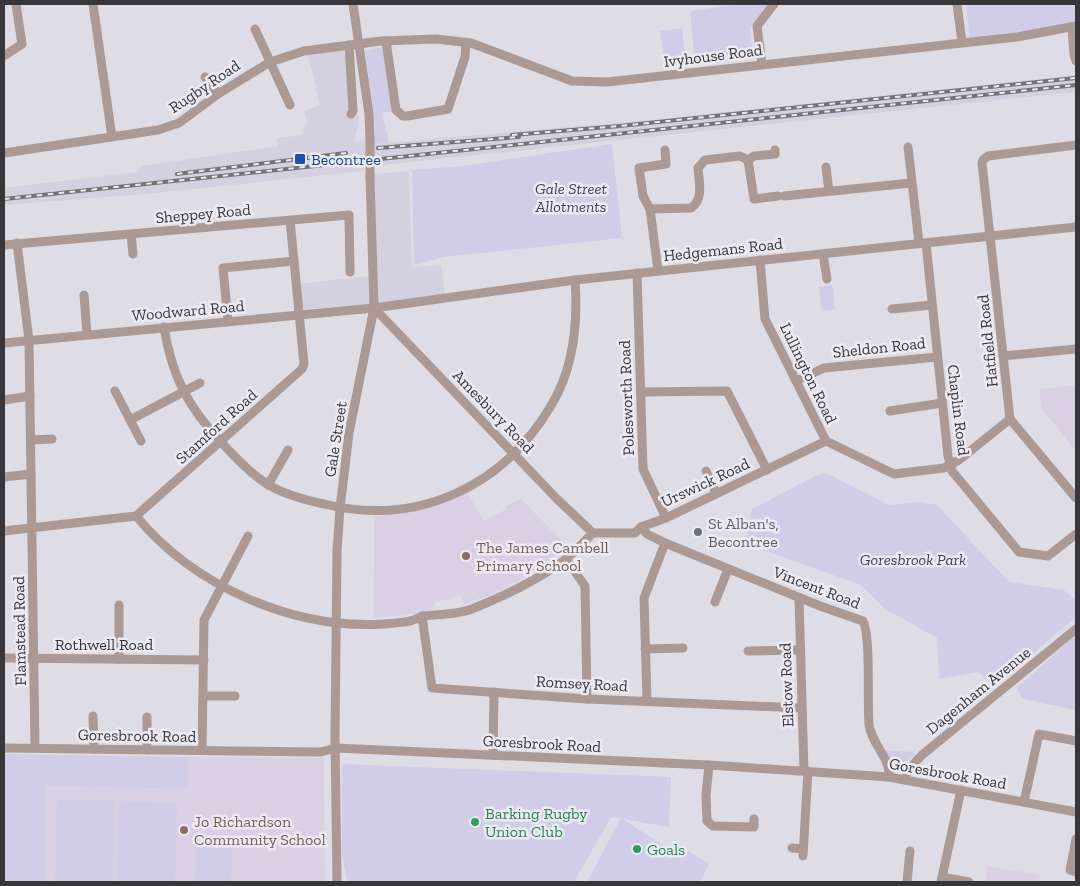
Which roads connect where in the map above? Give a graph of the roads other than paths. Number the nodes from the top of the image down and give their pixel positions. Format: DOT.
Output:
graph roads {
  1 [pos="16,4"];
  2 [pos="93,4"];
  3 [pos="353,4"];
  4 [pos="774,4"];
  5 [pos="957,4"];
  6 [pos="1074,27"];
  7 [pos="255,29"];
  8 [pos="386,41"];
  9 [pos="466,42"];
  10 [pos="962,42"];
  11 [pos="359,44"];
  12 [pos="349,45"];
  13 [pos="4,56"];
  14 [pos="1076,61"];
  15 [pos="270,62"];
  16 [pos="762,64"];
  17 [pos="205,77"];
  18 [pos="218,94"];
  19 [pos="290,105"];
  20 [pos="351,114"];
  21 [pos="112,137"];
  22 [pos="1076,145"];
  23 [pos="908,147"];
  24 [pos="665,150"];
  25 [pos="775,150"];
  26 [pos="4,152"];
  27 [pos="748,160"];
  28 [pos="826,167"];
  29 [pos="911,183"];
  30 [pos="828,191"];
  31 [pos="650,209"];
  32 [pos="290,220"];
  33 [pos="1076,227"];
  34 [pos="131,234"];
  35 [pos="990,236"];
  36 [pos="17,243"];
  37 [pos="922,243"];
  38 [pos="4,245"];
  39 [pos="133,254"];
  40 [pos="823,254"];
  41 [pos="760,260"];
  42 [pos="294,261"];
  43 [pos="658,270"];
  44 [pos="350,272"];
  45 [pos="637,273"];
  46 [pos="826,279"];
  47 [pos="575,280"];
  48 [pos="84,295"];
  49 [pos="932,305"];
  50 [pos="374,308"];
  51 [pos="892,308"];
  52 [pos="299,315"];
  53 [pos="228,322"];
  54 [pos="164,327"];
  55 [pos="87,334"];
  56 [pos="29,340"];
  57 [pos="4,343"];
  58 [pos="1076,349"];
  59 [pos="1003,356"];
  60 [pos="937,357"];
  61 [pos="796,381"];
  62 [pos="200,383"];
  63 [pos="115,391"];
  64 [pos="182,391"];
  65 [pos="641,392"];
  66 [pos="30,396"];
  67 [pos="4,400"];
  68 [pos="942,403"];
  69 [pos="890,411"];
  70 [pos="1010,419"];
  71 [pos="130,420"];
  72 [pos="52,439"];
  73 [pos="31,440"];
  74 [pos="826,440"];
  75 [pos="141,441"];
  76 [pos="221,442"];
  77 [pos="288,450"];
  78 [pos="515,454"];
  79 [pos="951,466"];
  80 [pos="767,470"];
  81 [pos="706,471"];
  82 [pos="32,474"];
  83 [pos="4,477"];
  84 [pos="268,484"];
  85 [pos="716,493"];
  86 [pos="1076,498"];
  87 [pos="340,508"];
  88 [pos="136,516"];
  89 [pos="666,518"];
  90 [pos="32,527"];
  91 [pos="642,527"];
  92 [pos="4,531"];
  93 [pos="593,533"];
  94 [pos="1076,534"];
  95 [pos="248,536"];
  96 [pos="665,543"];
  97 [pos="566,559"];
  98 [pos="728,569"];
  99 [pos="222,585"];
  100 [pos="799,598"];
  101 [pos="716,602"];
  102 [pos="119,605"];
  103 [pos="422,616"];
  104 [pos="336,621"];
  105 [pos="1076,629"];
  106 [pos="683,648"];
  107 [pos="645,649"];
  108 [pos="800,650"];
  109 [pos="748,651"];
  110 [pos="4,658"];
  111 [pos="34,658"];
  112 [pos="119,659"];
  113 [pos="204,660"];
  114 [pos="494,692"];
  115 [pos="204,696"];
  116 [pos="235,696"];
  117 [pos="586,699"];
  118 [pos="646,701"];
  119 [pos="802,708"];
  120 [pos="93,716"];
  121 [pos="147,717"];
  122 [pos="1076,742"];
  123 [pos="4,748"];
  124 [pos="35,748"];
  125 [pos="336,748"];
  126 [pos="94,749"];
  127 [pos="147,750"];
  128 [pos="202,750"];
  129 [pos="493,755"];
  130 [pos="709,765"];
  131 [pos="806,771"];
  132 [pos="890,777"];
  133 [pos="905,779"];
  134 [pos="961,790"];
  135 [pos="1024,802"];
  136 [pos="1076,812"];
  137 [pos="754,819"];
  138 [pos="1076,839"];
  139 [pos="792,848"];
  140 [pos="910,851"];
  141 [pos="1069,871"];
  142 [pos="942,879"];
  143 [pos="337,882"];
  144 [pos="907,882"];
  145 [pos="969,882"];
  1 -- 13 [label="street"];
  2 -- 21 [label="street"];
  3 -- 11 [label="street, Gale Street"];
  4 -- 16 [label="street"];
  5 -- 10 [label="street"];
  6 -- 10 [label="street, Ivyhouse Road"];
  6 -- 14 [label="street"];
  7 -- 15 [label="street"];
  8 -- 9 [label="street, Ivyhouse Road"];
  8 -- 9 [label="street"];
  8 -- 11 [label="street, Ivyhouse Road"];
  9 -- 16 [label="street, Ivyhouse Road"];
  10 -- 16 [label="street, Ivyhouse Road"];
  11 -- 12 [label="street, Rugby Road"];
  11 -- 50 [label="street, Gale Street, bridge"];
  12 -- 15 [label="street, Rugby Road"];
  12 -- 20 [label="street"];
  15 -- 18 [label="street, Rugby Road"];
  15 -- 19 [label="street"];
  17 -- 18 [label="street"];
  18 -- 21 [label="street, Rugby Road"];
  21 -- 26 [label="street, Rugby Road"];
  22 -- 35 [label="street, Hatfield Road"];
  23 -- 29 [label="street, Chaplin Road"];
  24 -- 31 [label="street"];
  25 -- 27 [label="street"];
  27 -- 30 [label="street"];
  27 -- 31 [label="street"];
  28 -- 30 [label="street"];
  29 -- 30 [label="street"];
  29 -- 37 [label="street, Chaplin Road"];
  31 -- 43 [label="street"];
  32 -- 34 [label="street, Sheppey Road"];
  32 -- 42 [label="street, Stamford Road"];
  32 -- 44 [label="street, Sheppey Road"];
  33 -- 35 [label="street, Hedgemans Road"];
  34 -- 36 [label="street, Sheppey Road"];
  34 -- 39 [label="street"];
  35 -- 37 [label="street, Hedgemans Road"];
  35 -- 59 [label="street, Hatfield Road"];
  36 -- 38 [label="street, Sheppey Road"];
  36 -- 56 [label="street, Flamstead Road"];
  37 -- 40 [label="street, Hedgemans Road"];
  37 -- 49 [label="street, Chaplin Road"];
  40 -- 41 [label="street, Hedgemans Road"];
  40 -- 46 [label="street"];
  41 -- 43 [label="street, Hedgemans Road"];
  41 -- 61 [label="street, Lullington Road"];
  42 -- 52 [label="street, Stamford Road"];
  42 -- 53 [label="street"];
  43 -- 45 [label="street, Hedgemans Road"];
  45 -- 47 [label="street, Hedgemans Road"];
  45 -- 65 [label="street, Polesworth Road"];
  47 -- 50 [label="street, Hedgemans Road"];
  47 -- 78 [label="street"];
  48 -- 55 [label="street"];
  49 -- 51 [label="street"];
  49 -- 60 [label="street, Chaplin Road"];
  50 -- 52 [label="street, Woodward Road"];
  50 -- 78 [label="street, Amesbury Road"];
  50 -- 87 [label="street, Gale Street"];
  52 -- 53 [label="street, Woodward Road"];
  52 -- 76 [label="street, Stamford Road"];
  53 -- 54 [label="street, Woodward Road"];
  54 -- 55 [label="street, Woodward Road"];
  54 -- 64 [label="street"];
  55 -- 56 [label="street, Woodward Road"];
  56 -- 57 [label="street, Woodward Road"];
  56 -- 66 [label="street, Flamstead Road"];
  58 -- 59 [label="street"];
  59 -- 70 [label="street, Hatfield Road"];
  60 -- 61 [label="street, Sheldon Road"];
  60 -- 68 [label="street, Chaplin Road"];
  61 -- 74 [label="street, Lullington Road"];
  62 -- 64 [label="street"];
  63 -- 71 [label="street"];
  64 -- 71 [label="street"];
  64 -- 76 [label="street"];
  65 -- 80 [label="street"];
  65 -- 89 [label="street, Polesworth Road"];
  66 -- 67 [label="street"];
  66 -- 73 [label="street, Flamstead Road"];
  68 -- 69 [label="street"];
  68 -- 79 [label="street, Chaplin Road"];
  70 -- 79 [label="street, Lullington Road"];
  70 -- 86 [label="street"];
  71 -- 75 [label="street"];
  72 -- 73 [label="street"];
  73 -- 82 [label="street, Flamstead Road"];
  74 -- 79 [label="street, Lullington Road"];
  74 -- 80 [label="street, Urswick Road"];
  76 -- 84 [label="street"];
  76 -- 88 [label="street, Stamford Road"];
  77 -- 84 [label="street"];
  78 -- 87 [label="street"];
  78 -- 93 [label="street, Amesbury Road"];
  79 -- 94 [label="street, Chaplin Road"];
  80 -- 85 [label="street, Urswick Road"];
  81 -- 85 [label="street"];
  82 -- 83 [label="street"];
  82 -- 90 [label="street, Flamstead Road"];
  84 -- 87 [label="street"];
  85 -- 89 [label="street, Urswick Road"];
  87 -- 104 [label="street, Gale Street"];
  88 -- 90 [label="street"];
  88 -- 99 [label="street"];
  89 -- 91 [label="street, Urswick Road"];
  90 -- 92 [label="street"];
  90 -- 111 [label="street, Flamstead Road"];
  91 -- 93 [label="street, Urswick Road"];
  91 -- 96 [label="street, Vincent Road"];
  93 -- 97 [label="street"];
  95 -- 99 [label="street"];
  96 -- 98 [label="street, Vincent Road"];
  96 -- 107 [label="street"];
  97 -- 103 [label="street"];
  97 -- 117 [label="street"];
  98 -- 100 [label="street, Vincent Road"];
  98 -- 101 [label="street"];
  99 -- 104 [label="street"];
  99 -- 113 [label="street"];
  100 -- 108 [label="street, Elstow Road"];
  100 -- 132 [label="street, Vincent Road"];
  102 -- 112 [label="street"];
  103 -- 104 [label="street"];
  103 -- 114 [label="street, Romsey Road"];
  104 -- 125 [label="street, Gale Street"];
  105 -- 133 [label="street, Dagenham Avenue"];
  106 -- 107 [label="street"];
  107 -- 118 [label="street"];
  108 -- 109 [label="street"];
  108 -- 119 [label="street, Elstow Road"];
  110 -- 111 [label="street, Rothwell Road"];
  111 -- 112 [label="street, Rothwell Road"];
  111 -- 124 [label="street, Flamstead Road"];
  112 -- 113 [label="street, Rothwell Road"];
  113 -- 115 [label="street"];
  114 -- 117 [label="street, Romsey Road"];
  114 -- 129 [label="street"];
  115 -- 116 [label="street"];
  115 -- 128 [label="street"];
  117 -- 118 [label="street, Romsey Road"];
  118 -- 119 [label="street, Romsey Road"];
  119 -- 131 [label="street, Elstow Road"];
  120 -- 126 [label="street"];
  121 -- 127 [label="street"];
  122 -- 135 [label="street"];
  123 -- 124 [label="street, Goresbrook Road"];
  124 -- 126 [label="street, Goresbrook Road"];
  125 -- 128 [label="street, Goresbrook Road"];
  125 -- 129 [label="street, Goresbrook Road"];
  125 -- 143 [label="street, Gale Street"];
  126 -- 127 [label="street, Goresbrook Road"];
  127 -- 128 [label="street, Goresbrook Road"];
  129 -- 130 [label="street, Goresbrook Road"];
  130 -- 131 [label="street, Goresbrook Road"];
  130 -- 137 [label="street"];
  131 -- 132 [label="street, Goresbrook Road"];
  131 -- 139 [label="street, Elstow Road"];
  132 -- 133 [label="street, Goresbrook Road"];
  133 -- 134 [label="street, Goresbrook Road"];
  134 -- 135 [label="street, Goresbrook Road"];
  134 -- 142 [label="street"];
  135 -- 136 [label="street, Goresbrook Road"];
  138 -- 141 [label="street"];
  140 -- 144 [label="street"];
  142 -- 145 [label="street"];
}
